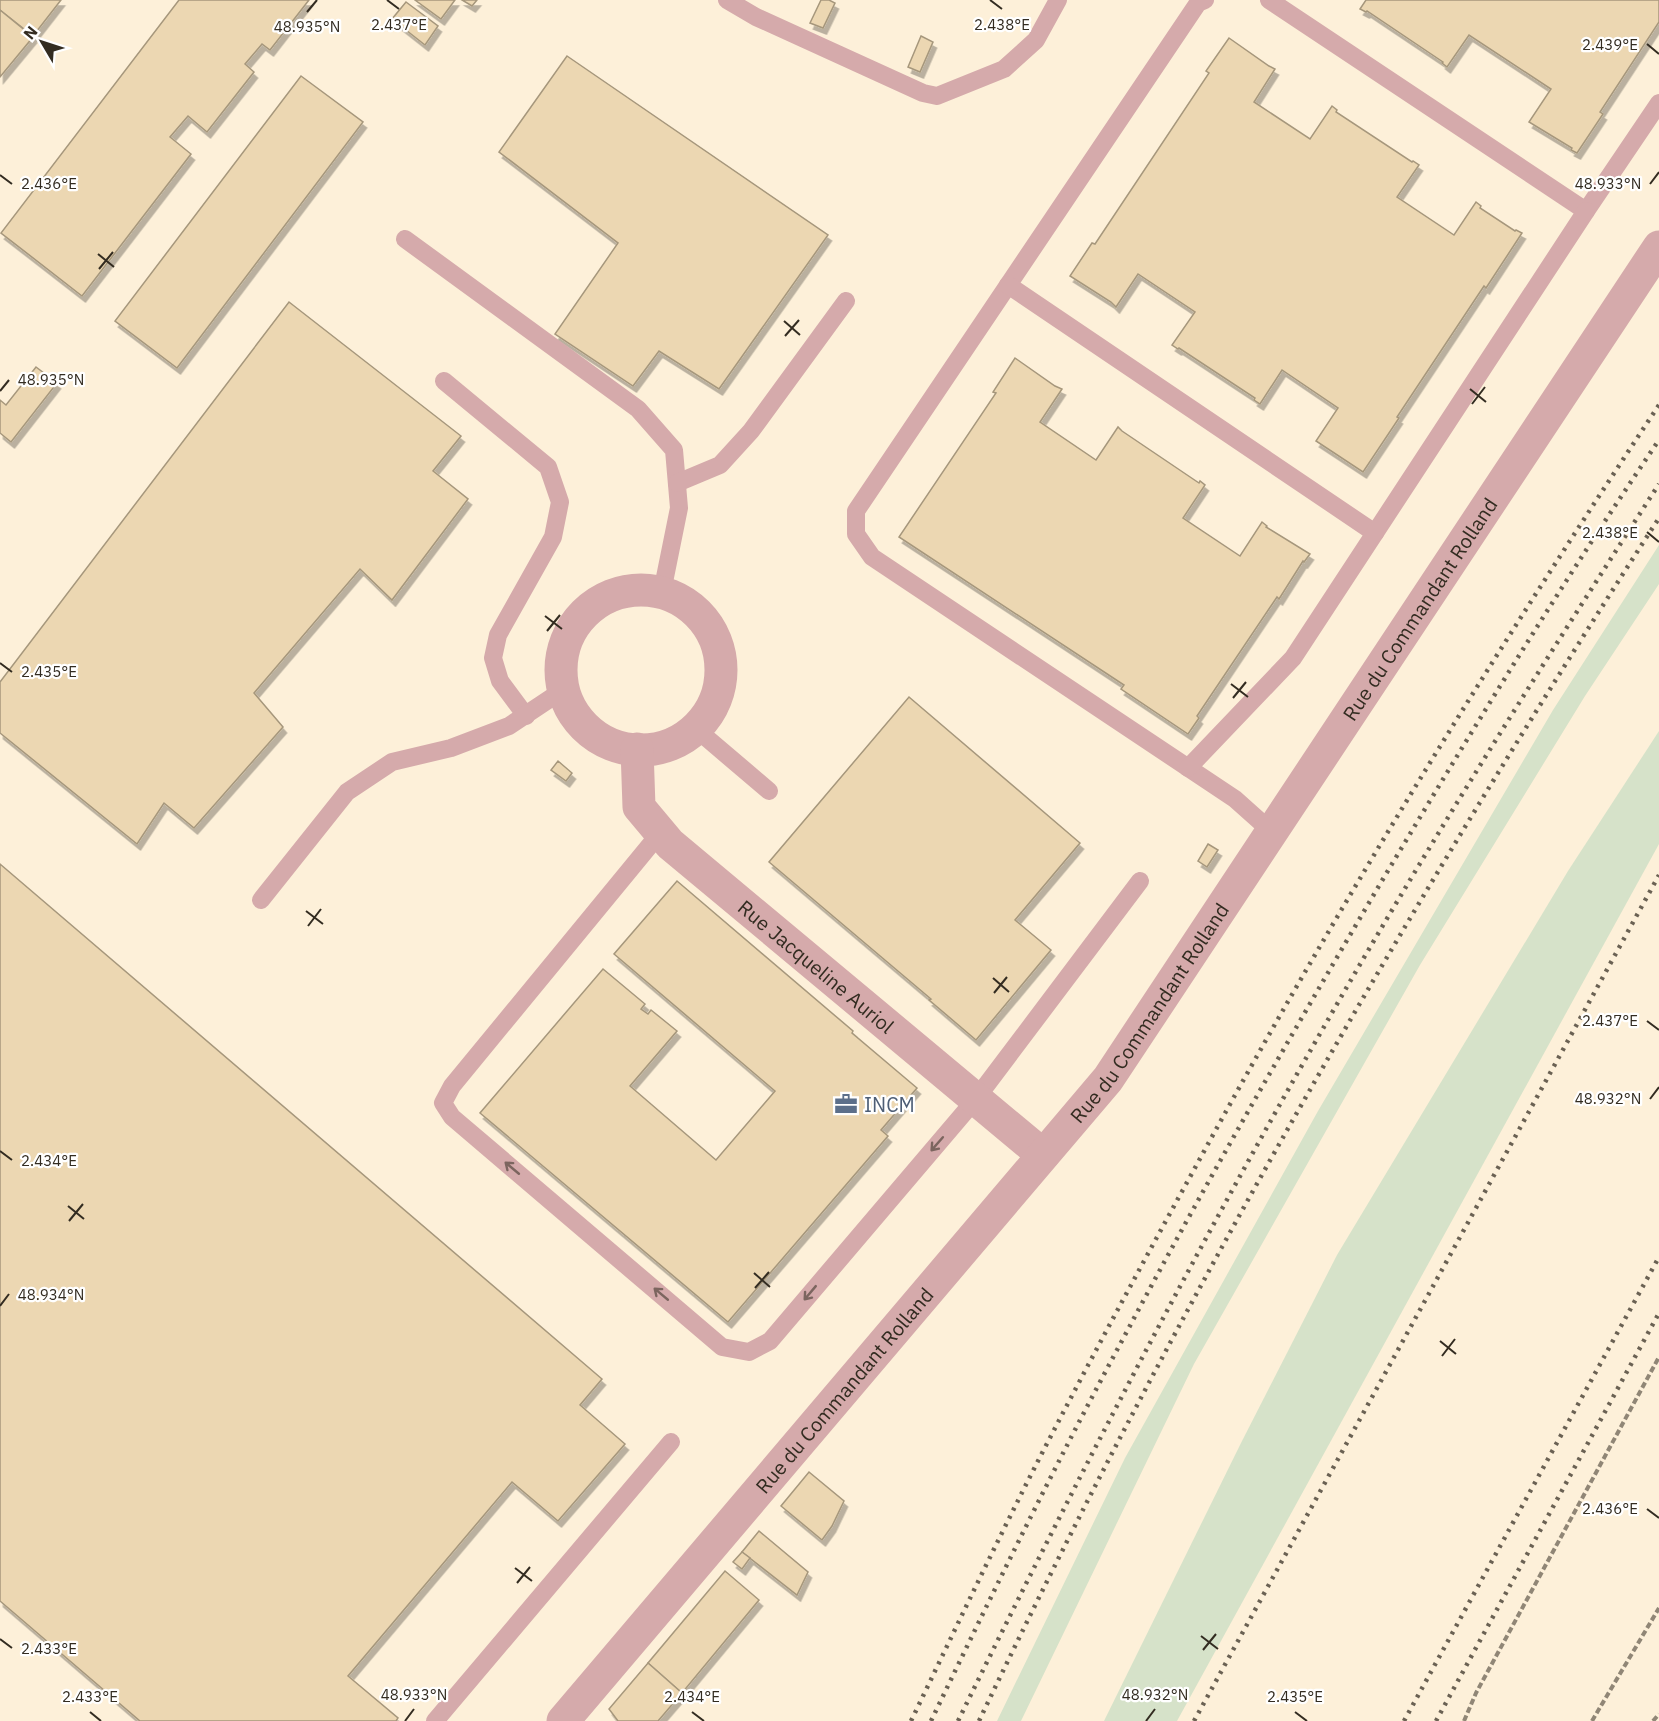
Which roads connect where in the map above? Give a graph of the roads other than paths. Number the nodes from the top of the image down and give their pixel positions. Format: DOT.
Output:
graph roads {
  1 [pos="727,0"];
  2 [pos="1058,0"];
  3 [pos="1205,0"];
  4 [pos="1269,0"];
  5 [pos="1659,103"];
  6 [pos="1586,211"];
  7 [pos="405,239"];
  8 [pos="1659,247"];
  9 [pos="1008,285"];
  10 [pos="846,301"];
  11 [pos="444,381"];
  12 [pos="677,483"];
  13 [pos="1375,533"];
  14 [pos="662,592"];
  15 [pos="563,690"];
  16 [pos="526,716"];
  17 [pos="695,728"];
  18 [pos="637,749"];
  19 [pos="1188,768"];
  20 [pos="770,791"];
  21 [pos="1272,832"];
  22 [pos="660,833"];
  23 [pos="1140,881"];
  24 [pos="261,900"];
  25 [pos="975,1100"];
  26 [pos="1043,1155"];
  27 [pos="671,1442"];
  28 [pos="435,1721"];
  29 [pos="563,1721"];
  1 -- 2 [label="lane"];
  3 -- 9 [label="lane"];
  4 -- 6 [label="lane"];
  5 -- 6 [label="lane"];
  6 -- 13 [label="lane"];
  7 -- 12 [label="lane"];
  8 -- 21 [label="street, Rue du Commandant Rolland"];
  9 -- 13 [label="lane"];
  9 -- 19 [label="lane"];
  10 -- 12 [label="lane"];
  11 -- 16 [label="lane"];
  12 -- 14 [label="lane"];
  13 -- 19 [label="lane"];
  14 -- 15 [label="street"];
  14 -- 17 [label="street"];
  15 -- 16 [label="lane"];
  15 -- 18 [label="street"];
  16 -- 24 [label="lane"];
  17 -- 18 [label="street"];
  17 -- 20 [label="lane"];
  18 -- 22 [label="street, Rue Jacqueline Auriol"];
  19 -- 21 [label="lane"];
  21 -- 26 [label="street, Rue du Commandant Rolland"];
  22 -- 25 [label="street, Rue Jacqueline Auriol"];
  25 -- 22 [label="lane, one-way"];
  23 -- 25 [label="lane"];
  25 -- 26 [label="street, Rue Jacqueline Auriol"];
  26 -- 29 [label="street, Rue du Commandant Rolland"];
  27 -- 28 [label="lane"];
}
